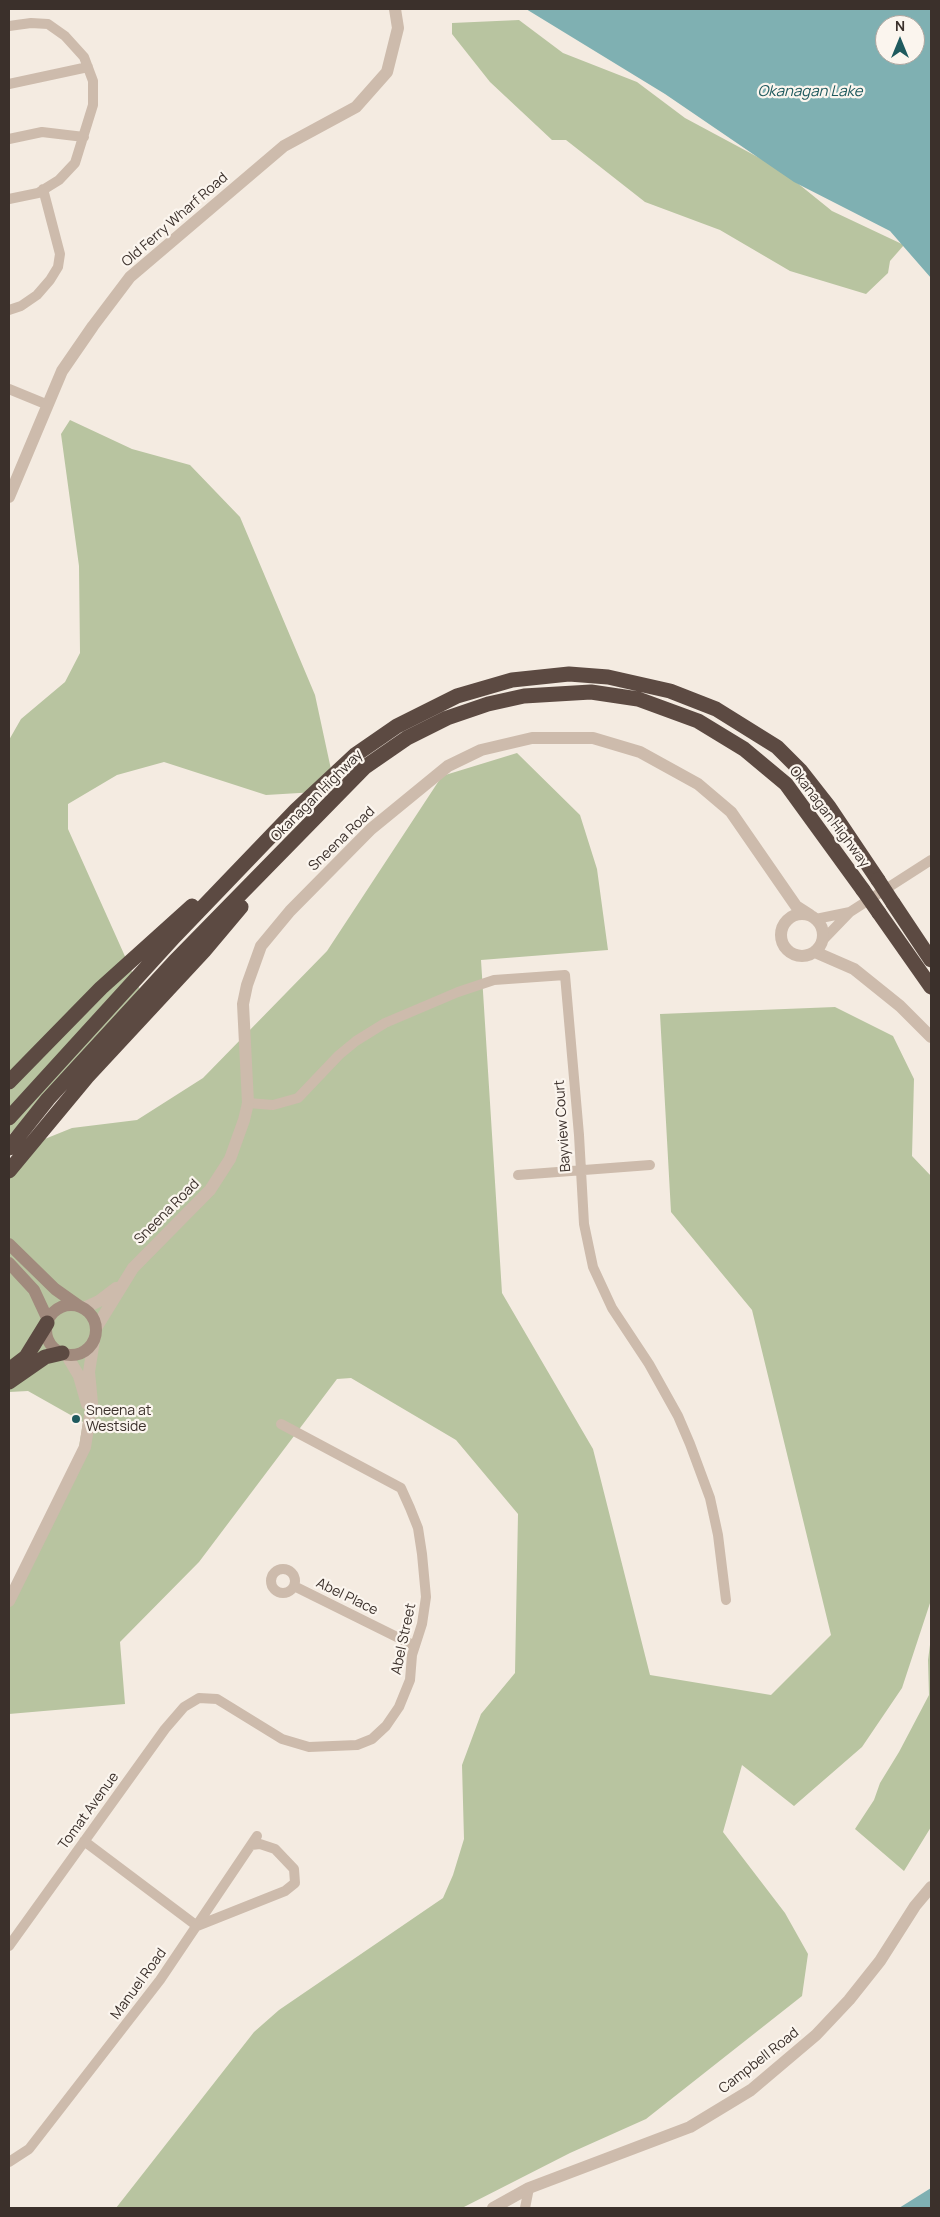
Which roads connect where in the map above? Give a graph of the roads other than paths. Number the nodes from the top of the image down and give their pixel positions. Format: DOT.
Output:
graph roads {
  1 [pos="395,9"];
  2 [pos="9,26"];
  3 [pos="88,68"];
  4 [pos="9,84"];
  5 [pos="84,137"];
  6 [pos="9,139"];
  7 [pos="44,189"];
  8 [pos="9,199"];
  9 [pos="9,310"];
  10 [pos="9,389"];
  11 [pos="48,406"];
  12 [pos="9,497"];
  13 [pos="296,810"];
  14 [pos="311,823"];
  15 [pos="931,860"];
  16 [pos="776,877"];
  17 [pos="850,912"];
  18 [pos="813,917"];
  19 [pos="787,920"];
  20 [pos="823,940"];
  21 [pos="814,952"];
  22 [pos="931,960"];
  23 [pos="931,988"];
  24 [pos="931,1037"];
  25 [pos="9,1082"];
  26 [pos="248,1103"];
  27 [pos="9,1118"];
  28 [pos="9,1148"];
  29 [pos="650,1165"];
  30 [pos="580,1171"];
  31 [pos="9,1172"];
  32 [pos="518,1175"];
  33 [pos="9,1244"];
  34 [pos="9,1263"];
  35 [pos="123,1281"];
  36 [pos="83,1308"];
  37 [pos="47,1322"];
  38 [pos="95,1334"];
  39 [pos="64,1354"];
  40 [pos="9,1370"];
  41 [pos="9,1382"];
  42 [pos="91,1416"];
  43 [pos="281,1424"];
  44 [pos="294,1586"];
  45 [pos="9,1600"];
  46 [pos="726,1600"];
  47 [pos="415,1646"];
  48 [pos="199,1698"];
  49 [pos="84,1841"];
  50 [pos="931,1887"];
  51 [pos="197,1926"];
  52 [pos="9,1946"];
  53 [pos="9,2162"];
  54 [pos="528,2188"];
  55 [pos="493,2208"];
  56 [pos="525,2208"];
  1 -- 11 [label="street, Old Ferry Wharf Road"];
  2 -- 3 [label="street"];
  3 -- 4 [label="street"];
  3 -- 5 [label="street"];
  5 -- 6 [label="street"];
  5 -- 7 [label="street"];
  7 -- 8 [label="street"];
  7 -- 9 [label="street"];
  10 -- 11 [label="street"];
  11 -- 12 [label="street, Old Ferry Wharf Road"];
  13 -- 22 [label="highway, Okanagan Highway, bridge"];
  13 -- 25 [label="highway"];
  13 -- 27 [label="highway, Okanagan Highway"];
  14 -- 23 [label="highway, Okanagan Highway, bridge"];
  14 -- 28 [label="highway, Okanagan Highway"];
  14 -- 31 [label="highway"];
  15 -- 17 [label="street"];
  16 -- 18 [label="street, Sneena Road"];
  16 -- 19 [label="street, Sneena Road"];
  16 -- 26 [label="street, Sneena Road"];
  17 -- 18 [label="street"];
  17 -- 20 [label="street"];
  18 -- 19 [label="street"];
  18 -- 20 [label="street"];
  19 -- 21 [label="street"];
  20 -- 21 [label="street"];
  21 -- 24 [label="street"];
  26 -- 30 [label="street, Bayview Court"];
  26 -- 35 [label="street, Sneena Road"];
  29 -- 30 [label="street"];
  30 -- 32 [label="street"];
  30 -- 46 [label="street, Bayview Court"];
  33 -- 36 [label="main road"];
  34 -- 37 [label="main road"];
  35 -- 36 [label="street, Sneena Road"];
  35 -- 38 [label="street, Sneena Road"];
  36 -- 37 [label="main road"];
  36 -- 38 [label="main road"];
  37 -- 39 [label="main road"];
  37 -- 40 [label="highway"];
  38 -- 39 [label="main road"];
  38 -- 42 [label="street, Sneena Road"];
  39 -- 41 [label="highway"];
  39 -- 42 [label="street, Sneena Road"];
  42 -- 45 [label="street, Sneena Road"];
  43 -- 47 [label="street, Abel Street"];
  44 -- 47 [label="street, Abel Place"];
  47 -- 48 [label="street, Abel Street"];
  48 -- 49 [label="street, Tomat Avenue"];
  49 -- 51 [label="street"];
  49 -- 52 [label="street, Tomat Avenue"];
  50 -- 54 [label="street, Campbell Road"];
  51 -- 51 [label="street, Manuel Road"];
  51 -- 53 [label="street, Manuel Road"];
  54 -- 55 [label="street, Campbell Road"];
  54 -- 56 [label="street"];
}
